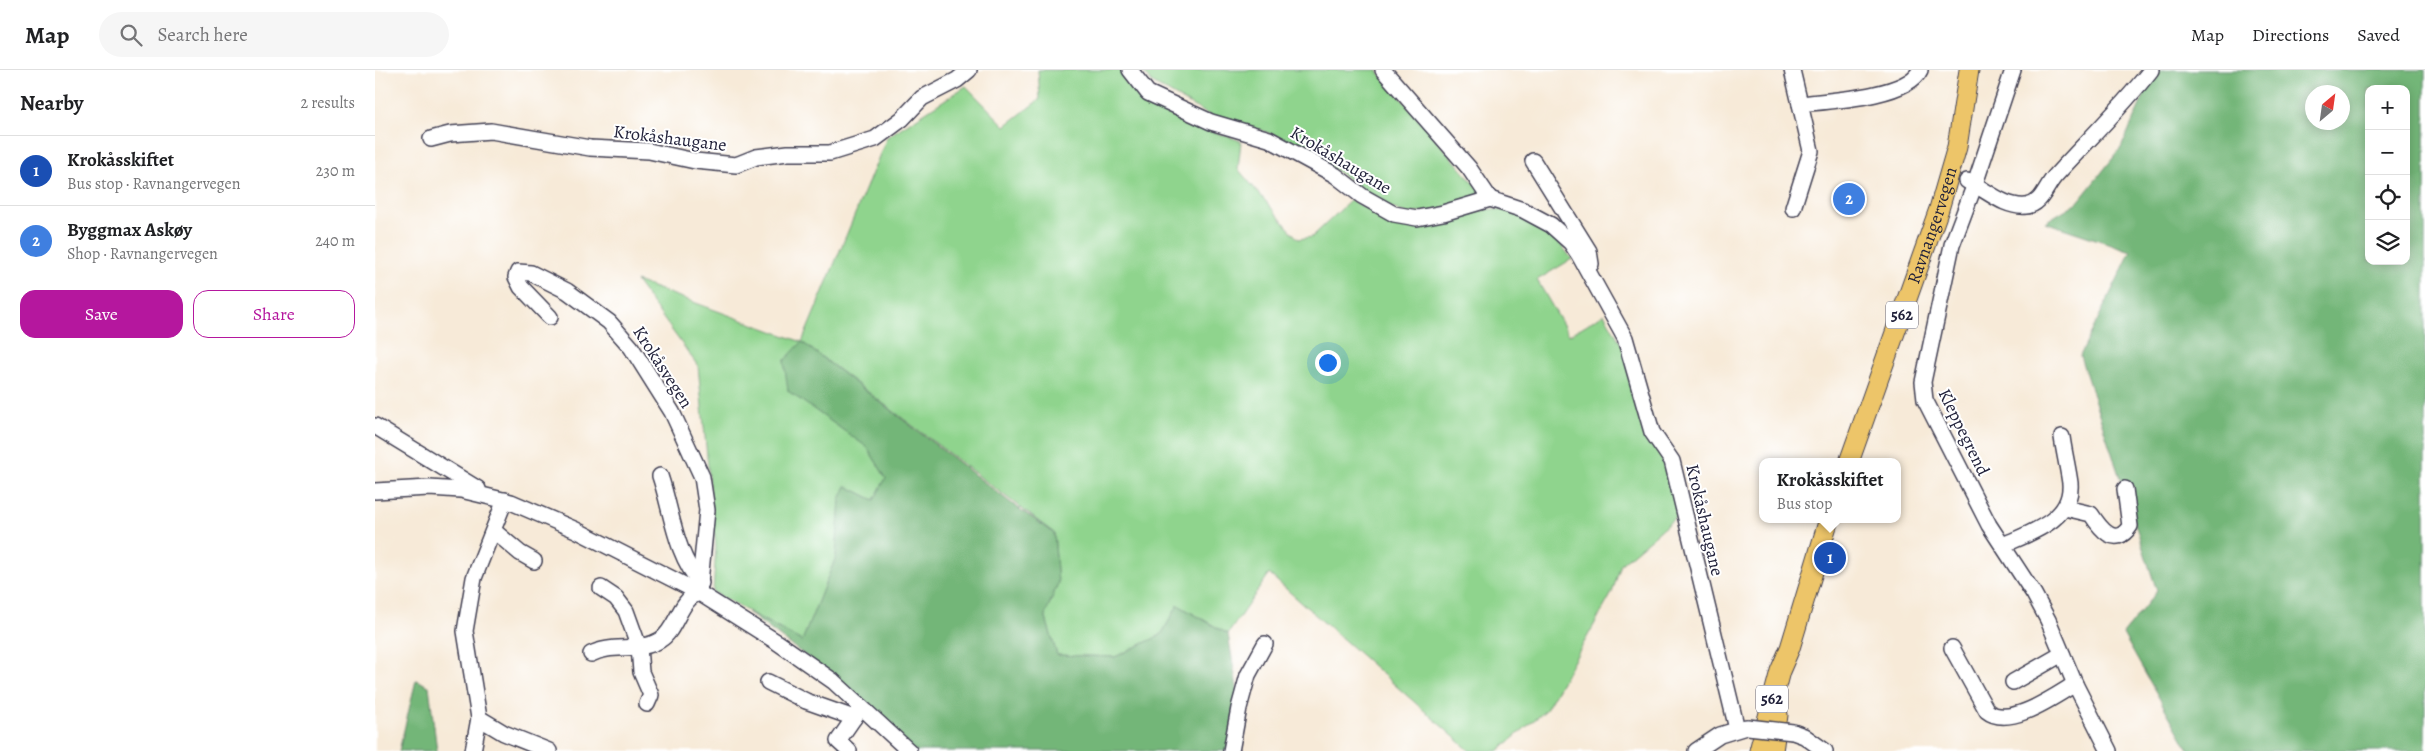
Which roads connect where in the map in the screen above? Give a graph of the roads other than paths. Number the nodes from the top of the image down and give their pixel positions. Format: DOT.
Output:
graph roads {
  1 [pos="969,70"];
  2 [pos="1130,70"];
  3 [pos="1383,70"];
  4 [pos="1792,70"];
  5 [pos="1921,70"];
  6 [pos="1969,70"];
  7 [pos="2013,70"];
  8 [pos="2151,70"];
  9 [pos="1800,104"];
  10 [pos="431,139"];
  11 [pos="1533,160"];
  12 [pos="1971,183"];
  13 [pos="1490,198"];
  14 [pos="1793,208"];
  15 [pos="1589,275"];
  16 [pos="550,317"];
  17 [pos="375,426"];
  18 [pos="2062,436"];
  19 [pos="1850,458"];
  20 [pos="660,476"];
  21 [pos="2125,489"];
  22 [pos="375,491"];
  23 [pos="490,497"];
  24 [pos="505,500"];
  25 [pos="2065,508"];
  26 [pos="1828,523"];
  27 [pos="494,531"];
  28 [pos="2003,545"];
  29 [pos="534,561"];
  30 [pos="601,588"];
  31 [pos="700,588"];
  32 [pos="1265,644"];
  33 [pos="639,647"];
  34 [pos="1790,648"];
  35 [pos="1952,648"];
  36 [pos="591,654"];
  37 [pos="2062,654"];
  38 [pos="768,682"];
  39 [pos="2013,682"];
  40 [pos="2075,684"];
  41 [pos="647,704"];
  42 [pos="857,713"];
  43 [pos="479,718"];
  44 [pos="1743,728"];
  45 [pos="473,751"];
  46 [pos="549,751"];
  47 [pos="849,751"];
  48 [pos="909,751"];
  49 [pos="1231,751"];
  50 [pos="1696,751"];
  51 [pos="1759,751"];
  52 [pos="1773,751"];
  53 [pos="1825,751"];
  54 [pos="2109,751"];
  1 -- 10 [label="street, Krokåshaugane"];
  2 -- 13 [label="street, Krokåshaugane"];
  3 -- 13 [label="street"];
  4 -- 9 [label="street"];
  5 -- 9 [label="street"];
  6 -- 19 [label="main road, Ravnangervegen / 562"];
  7 -- 12 [label="street, Kleppegrend"];
  8 -- 12 [label="street"];
  9 -- 14 [label="street"];
  11 -- 15 [label="street, Krokåshaugane"];
  12 -- 28 [label="street, Kleppegrend"];
  13 -- 15 [label="street, Krokåshaugane"];
  15 -- 44 [label="street, Krokåshaugane"];
  16 -- 31 [label="street, Krokåsvegen"];
  17 -- 23 [label="street"];
  18 -- 25 [label="street"];
  20 -- 31 [label="street"];
  21 -- 25 [label="street"];
  22 -- 23 [label="street"];
  23 -- 24 [label="street"];
  24 -- 27 [label="street"];
  24 -- 31 [label="street"];
  25 -- 28 [label="street"];
  26 -- 34 [label="main road, 562"];
  27 -- 29 [label="street"];
  27 -- 43 [label="street"];
  28 -- 37 [label="street, Kleppegrend"];
  30 -- 33 [label="street"];
  31 -- 33 [label="street"];
  31 -- 42 [label="street"];
  32 -- 49 [label="street"];
  33 -- 36 [label="street"];
  33 -- 41 [label="street"];
  34 -- 51 [label="main road, 562"];
  34 -- 52 [label="main road, 562"];
  35 -- 40 [label="street"];
  37 -- 39 [label="street"];
  37 -- 40 [label="street, Kleppegrend"];
  38 -- 42 [label="street"];
  40 -- 54 [label="street, Kleppegrend"];
  42 -- 47 [label="street"];
  42 -- 48 [label="street"];
  43 -- 45 [label="street"];
  43 -- 46 [label="street"];
  44 -- 50 [label="street"];
  44 -- 53 [label="street, bridge"];
}
